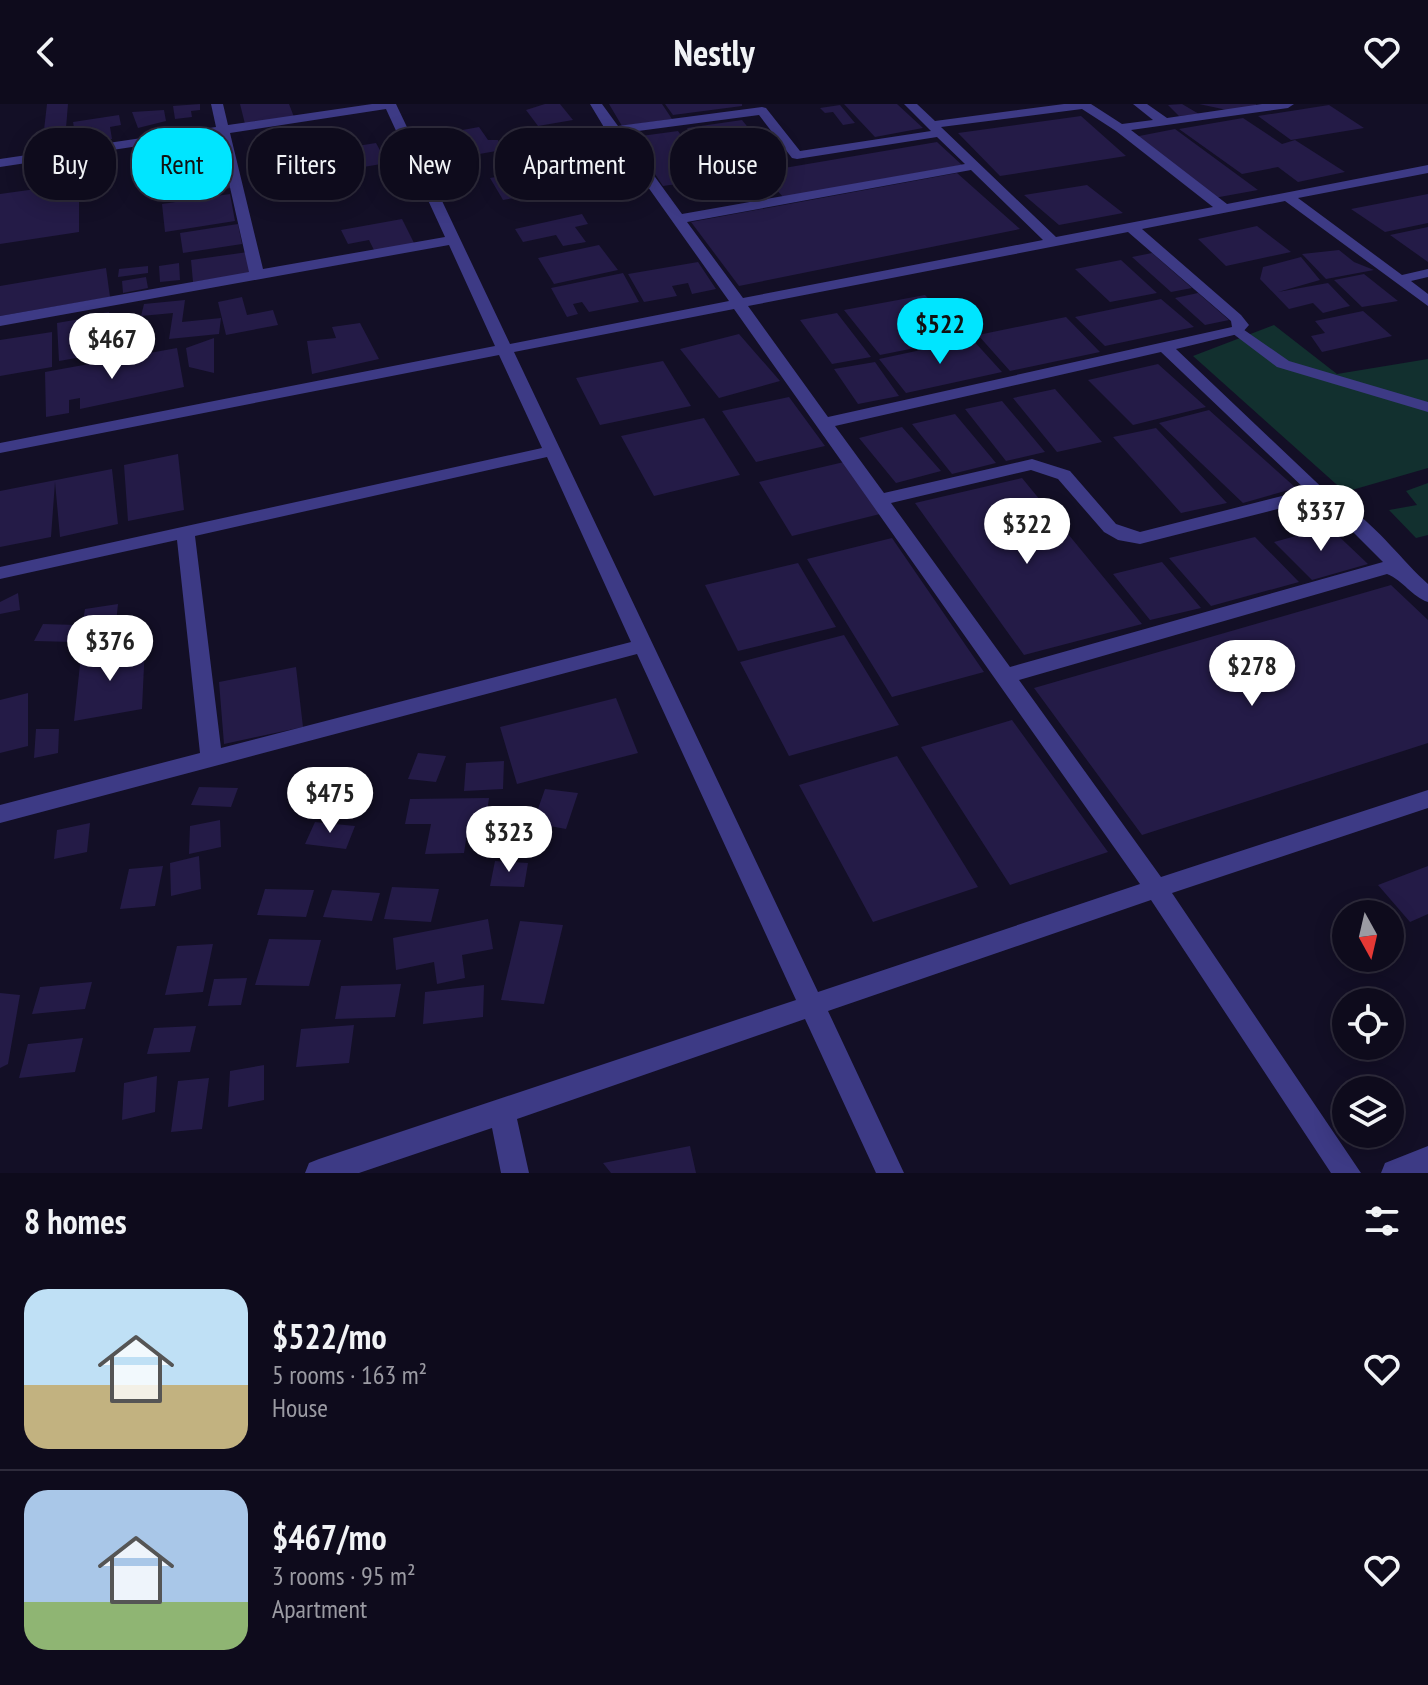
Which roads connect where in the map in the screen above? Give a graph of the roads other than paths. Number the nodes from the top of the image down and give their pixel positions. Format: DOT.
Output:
graph roads {
  1 [pos="217,104"];
  2 [pos="596,104"];
  3 [pos="910,104"];
  4 [pos="1139,104"];
  5 [pos="1288,104"];
  6 [pos="390,105"];
  7 [pos="1088,105"];
  8 [pos="1165,122"];
  9 [pos="223,128"];
  10 [pos="610,128"];
  11 [pos="634,128"];
  12 [pos="1120,128"];
  13 [pos="232,129"];
  14 [pos="936,129"];
  15 [pos="132,143"];
  16 [pos="0,163"];
  17 [pos="974,166"];
  18 [pos="232,168"];
  19 [pos="1428,169"];
  20 [pos="654,187"];
  21 [pos="1288,197"];
  22 [pos="1223,208"];
  23 [pos="678,219"];
  24 [pos="1132,228"];
  25 [pos="451,240"];
  26 [pos="1054,243"];
  27 [pos="1428,273"];
  28 [pos="257,275"];
  29 [pos="1399,280"];
  30 [pos="1428,301"];
  31 [pos="739,305"];
  32 [pos="0,321"];
  33 [pos="1237,330"];
  34 [pos="1166,348"];
  35 [pos="505,351"];
  36 [pos="1428,407"];
  37 [pos="824,423"];
  38 [pos="0,448"];
  39 [pos="552,451"];
  40 [pos="1325,499"];
  41 [pos="879,500"];
  42 [pos="185,533"];
  43 [pos="0,573"];
  44 [pos="1404,573"];
  45 [pos="1428,595"];
  46 [pos="642,646"];
  47 [pos="1006,676"];
  48 [pos="211,759"];
  49 [pos="1428,799"];
  50 [pos="0,814"];
  51 [pos="1155,887"];
  52 [pos="813,1008"];
  53 [pos="502,1112"];
  54 [pos="1428,1160"];
  55 [pos="319,1173"];
  56 [pos="515,1173"];
  57 [pos="890,1173"];
  58 [pos="1347,1173"];
  59 [pos="1395,1173"];
  1 -- 9 [label="street"];
  2 -- 10 [label="street"];
  3 -- 14 [label="street"];
  4 -- 8 [label="street"];
  5 -- 8 [label="street"];
  6 -- 13 [label="street"];
  6 -- 25 [label="street"];
  7 -- 12 [label="street"];
  7 -- 14 [label="street"];
  8 -- 12 [label="street"];
  11 -- 14 [label="street"];
  12 -- 22 [label="street"];
  14 -- 17 [label="street"];
  15 -- 16 [label="street"];
  17 -- 23 [label="street"];
  17 -- 26 [label="street"];
  18 -- 28 [label="street"];
  19 -- 21 [label="street"];
  20 -- 23 [label="street"];
  21 -- 22 [label="street"];
  21 -- 29 [label="street"];
  22 -- 24 [label="street"];
  23 -- 31 [label="street"];
  24 -- 26 [label="street"];
  24 -- 33 [label="street"];
  25 -- 28 [label="street"];
  25 -- 35 [label="street"];
  26 -- 31 [label="street"];
  27 -- 29 [label="street"];
  28 -- 32 [label="street"];
  29 -- 30 [label="street"];
  31 -- 35 [label="street"];
  31 -- 37 [label="street"];
  33 -- 34 [label="street"];
  33 -- 36 [label="street"];
  34 -- 37 [label="street"];
  34 -- 40 [label="street"];
  35 -- 38 [label="street"];
  35 -- 39 [label="street"];
  37 -- 41 [label="street"];
  39 -- 42 [label="street"];
  39 -- 46 [label="street"];
  40 -- 41 [label="street"];
  40 -- 44 [label="street"];
  41 -- 47 [label="street"];
  42 -- 43 [label="street"];
  42 -- 48 [label="street"];
  44 -- 45 [label="street"];
  44 -- 47 [label="street"];
  46 -- 48 [label="street"];
  46 -- 52 [label="street"];
  47 -- 51 [label="street"];
  48 -- 50 [label="street"];
  49 -- 51 [label="street"];
  51 -- 52 [label="street"];
  51 -- 58 [label="street"];
  52 -- 53 [label="street"];
  52 -- 57 [label="street"];
  53 -- 55 [label="street"];
  53 -- 56 [label="street"];
  54 -- 59 [label="street"];
}
